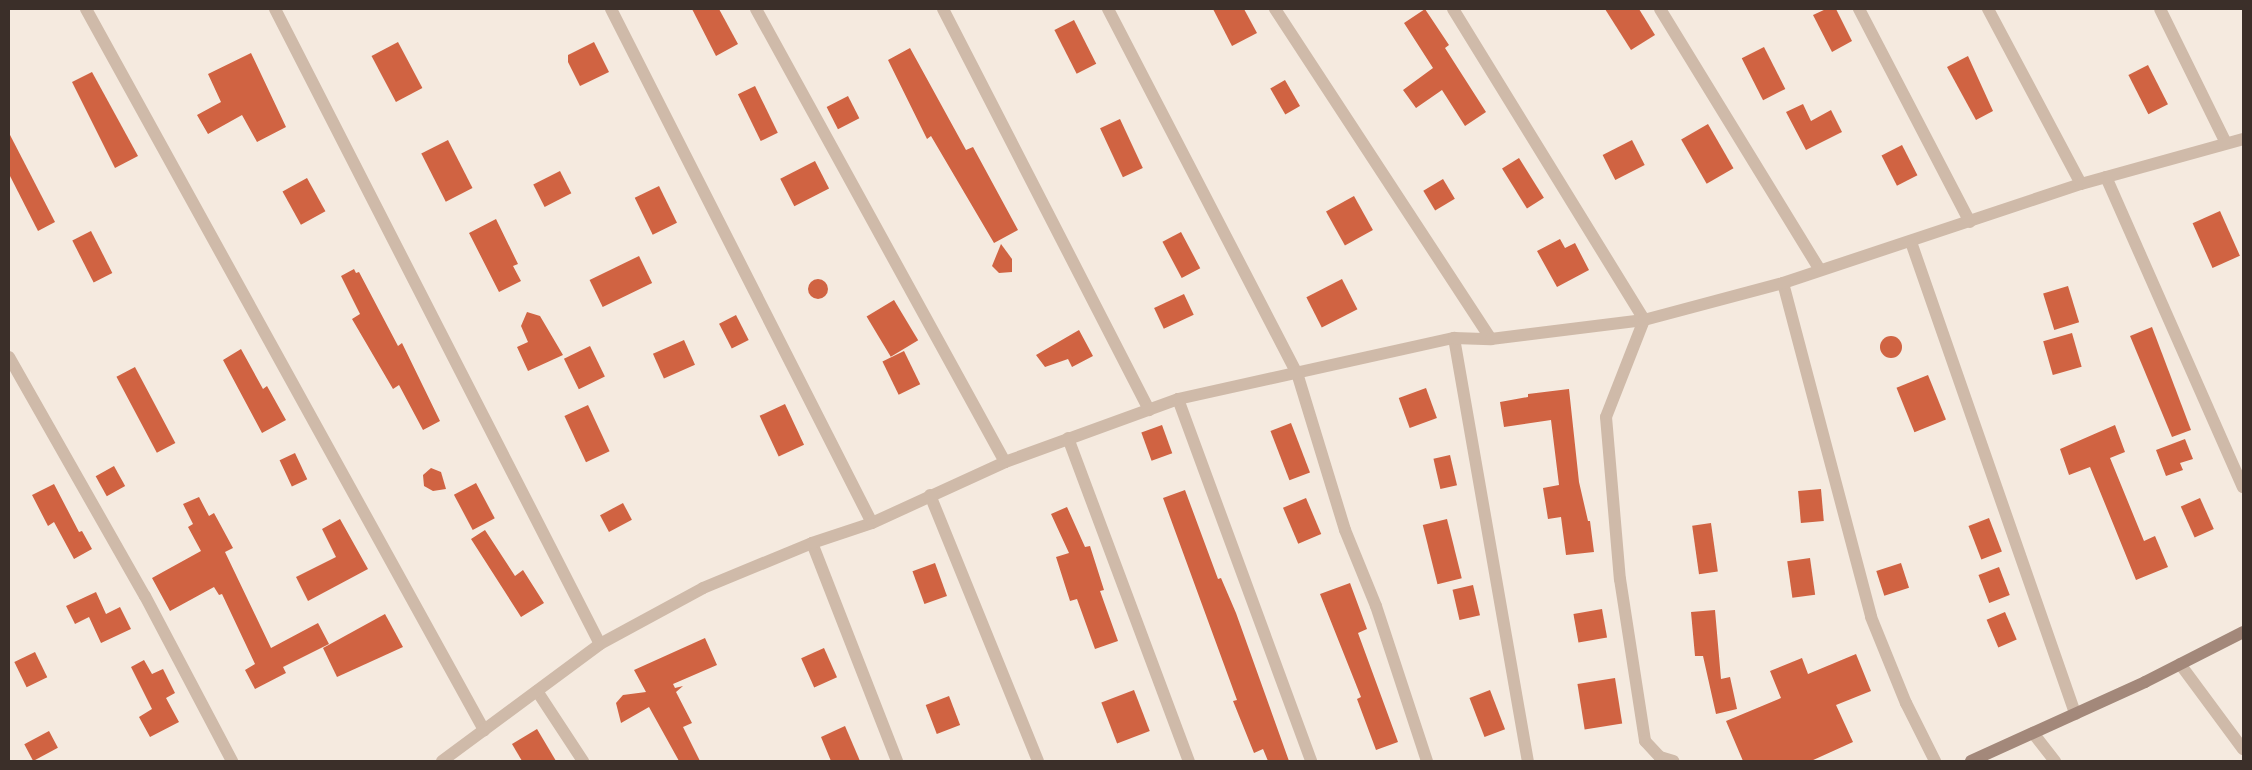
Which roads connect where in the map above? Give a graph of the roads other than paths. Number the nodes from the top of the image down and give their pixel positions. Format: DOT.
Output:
graph roads {
  1 [pos="86,9"];
  2 [pos="275,9"];
  3 [pos="610,9"];
  4 [pos="756,9"];
  5 [pos="943,9"];
  6 [pos="1108,9"];
  7 [pos="1275,9"];
  8 [pos="1453,9"];
  9 [pos="1660,9"];
  10 [pos="1859,9"];
  11 [pos="1988,9"];
  12 [pos="2160,9"];
  13 [pos="2243,139"];
  14 [pos="2226,142"];
  15 [pos="2106,177"];
  16 [pos="2081,184"];
  17 [pos="1970,222"];
  18 [pos="1912,242"];
  19 [pos="1820,270"];
  20 [pos="1783,283"];
  21 [pos="1644,320"];
  22 [pos="1454,338"];
  23 [pos="1491,339"];
  24 [pos="9,357"];
  25 [pos="1296,373"];
  26 [pos="1178,399"];
  27 [pos="1149,410"];
  28 [pos="1068,438"];
  29 [pos="1005,462"];
  30 [pos="2243,487"];
  31 [pos="930,495"];
  32 [pos="872,523"];
  33 [pos="812,543"];
  34 [pos="2243,632"];
  35 [pos="600,644"];
  36 [pos="2180,664"];
  37 [pos="537,691"];
  38 [pos="2075,714"];
  39 [pos="484,730"];
  40 [pos="2033,733"];
  41 [pos="2243,749"];
  42 [pos="232,761"];
  43 [pos="442,761"];
  44 [pos="583,761"];
  45 [pos="897,761"];
  46 [pos="1038,761"];
  47 [pos="1189,761"];
  48 [pos="1311,761"];
  49 [pos="1427,761"];
  50 [pos="1528,761"];
  51 [pos="1673,761"];
  52 [pos="1935,761"];
  53 [pos="1971,761"];
  54 [pos="2055,761"];
  1 -- 39 [label="street"];
  2 -- 35 [label="street"];
  3 -- 32 [label="street"];
  4 -- 29 [label="street"];
  5 -- 27 [label="street"];
  6 -- 25 [label="street"];
  7 -- 23 [label="street"];
  8 -- 21 [label="street"];
  9 -- 19 [label="street"];
  10 -- 17 [label="street"];
  11 -- 16 [label="street"];
  12 -- 14 [label="street"];
  13 -- 14 [label="street"];
  14 -- 15 [label="street"];
  15 -- 16 [label="street"];
  15 -- 30 [label="street"];
  16 -- 17 [label="street"];
  17 -- 18 [label="street"];
  18 -- 19 [label="street"];
  18 -- 38 [label="street"];
  19 -- 20 [label="street"];
  20 -- 21 [label="street"];
  20 -- 52 [label="street"];
  21 -- 23 [label="street"];
  21 -- 51 [label="street"];
  22 -- 23 [label="street"];
  22 -- 25 [label="street"];
  22 -- 50 [label="street"];
  24 -- 42 [label="street"];
  25 -- 26 [label="street"];
  25 -- 49 [label="street"];
  26 -- 27 [label="street"];
  26 -- 48 [label="street"];
  27 -- 28 [label="street"];
  28 -- 29 [label="street"];
  28 -- 47 [label="street"];
  29 -- 31 [label="street"];
  31 -- 32 [label="street"];
  31 -- 46 [label="street"];
  32 -- 33 [label="street"];
  33 -- 35 [label="street"];
  33 -- 45 [label="street"];
  34 -- 36 [label="street"];
  35 -- 37 [label="street"];
  36 -- 38 [label="street"];
  36 -- 41 [label="street"];
  37 -- 39 [label="street"];
  37 -- 44 [label="street"];
  38 -- 40 [label="street"];
  39 -- 43 [label="street"];
  40 -- 53 [label="street"];
  40 -- 54 [label="street"];
}
